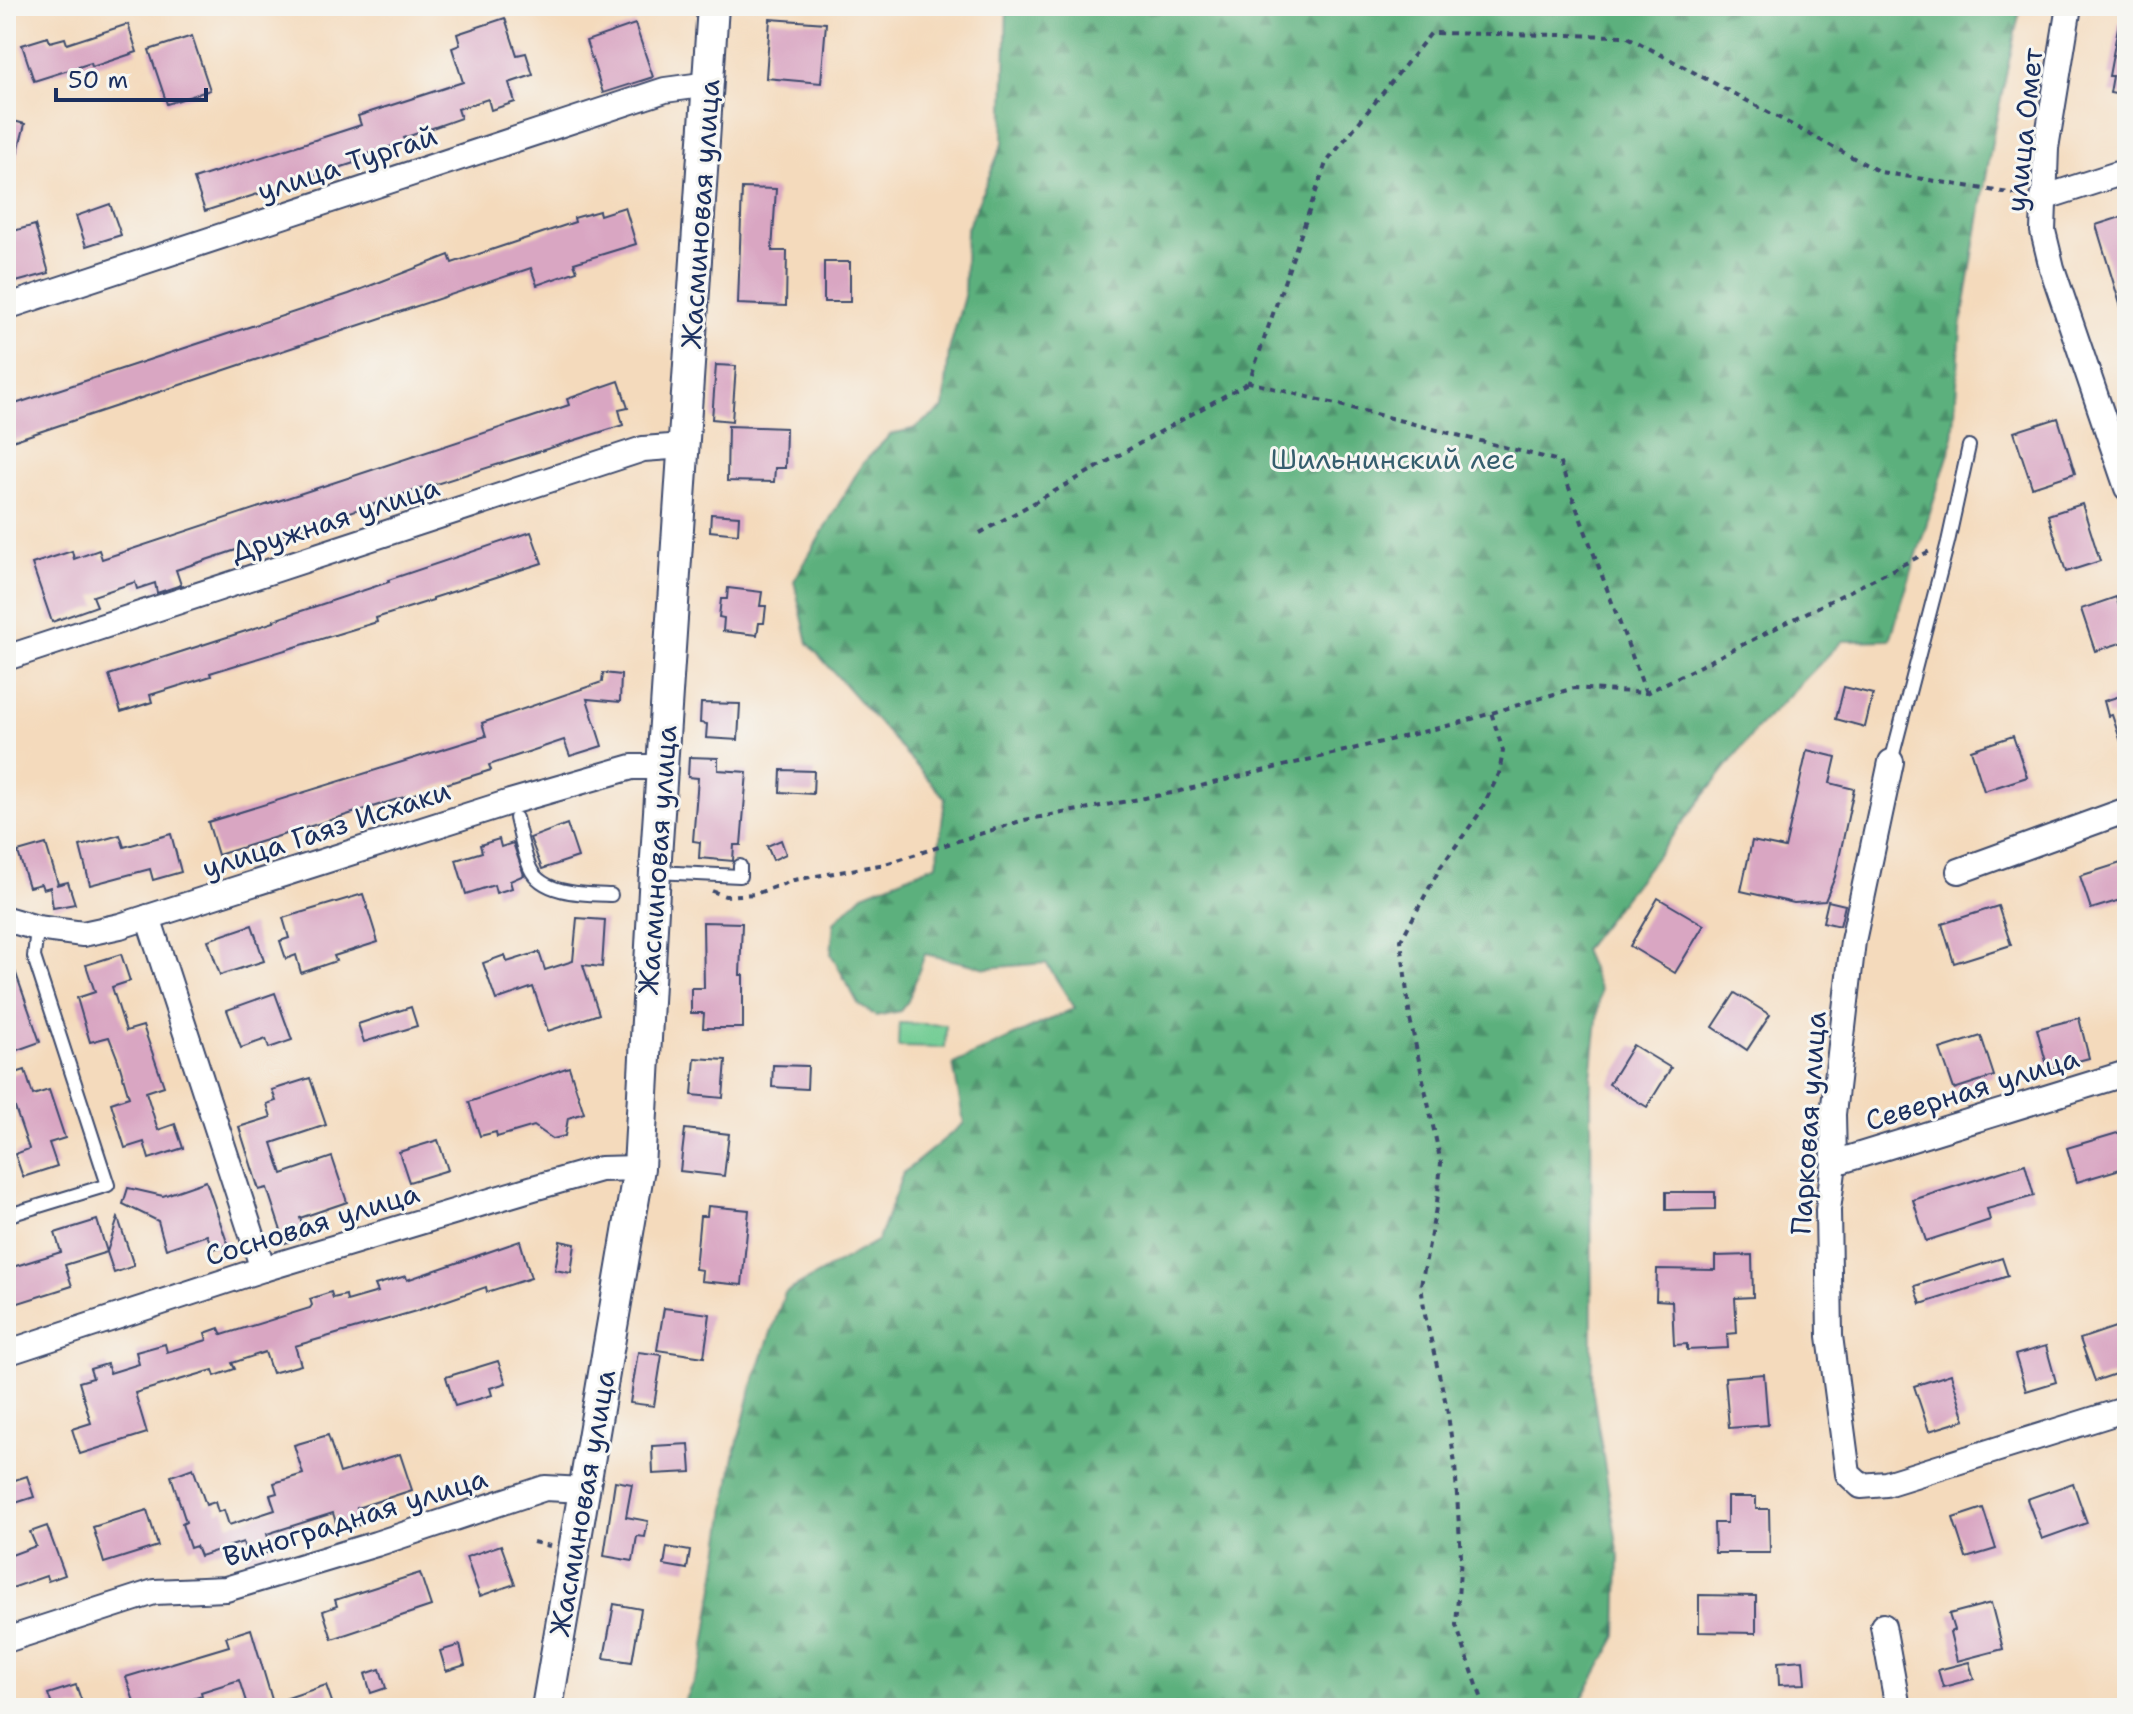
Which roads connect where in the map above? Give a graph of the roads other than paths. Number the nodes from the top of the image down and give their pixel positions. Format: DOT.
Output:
graph roads {
  1 [pos="713,6"];
  2 [pos="2069,6"];
  3 [pos="709,84"];
  4 [pos="2127,171"];
  5 [pos="2043,198"];
  6 [pos="6,307"];
  7 [pos="684,446"];
  8 [pos="1969,446"];
  9 [pos="2127,488"];
  10 [pos="6,658"];
  11 [pos="1891,762"];
  12 [pos="662,767"];
  13 [pos="2127,810"];
  14 [pos="516,818"];
  15 [pos="740,866"];
  16 [pos="1959,871"];
  17 [pos="655,872"];
  18 [pos="611,895"];
  19 [pos="148,917"];
  20 [pos="6,919"];
  21 [pos="37,928"];
  22 [pos="2127,1073"];
  23 [pos="1834,1163"];
  24 [pos="639,1168"];
  25 [pos="6,1216"];
  26 [pos="263,1269"];
  27 [pos="6,1353"];
  28 [pos="2127,1409"];
  29 [pos="584,1490"];
  30 [pos="1883,1626"];
  31 [pos="6,1640"];
  32 [pos="547,1708"];
  33 [pos="1898,1708"];
  1 -- 3 [label="street, Жасминовая улица"];
  2 -- 5 [label="street, улица Омет"];
  3 -- 6 [label="street, улица Тургай"];
  3 -- 7 [label="street, Жасминовая улица"];
  4 -- 5 [label="street"];
  5 -- 9 [label="street, улица Омет"];
  7 -- 10 [label="street, Дружная улица"];
  7 -- 12 [label="street, Жасминовая улица"];
  8 -- 11 [label="lane"];
  11 -- 23 [label="street, Парковая улица"];
  12 -- 17 [label="street, Жасминовая улица"];
  12 -- 19 [label="street, улица Гаяз Исхаки"];
  13 -- 16 [label="street"];
  14 -- 18 [label="lane"];
  15 -- 17 [label="lane"];
  17 -- 24 [label="street, Жасминовая улица"];
  19 -- 21 [label="street, улица Гаяз Исхаки"];
  19 -- 26 [label="street"];
  20 -- 21 [label="street, улица Гаяз Исхаки"];
  21 -- 25 [label="lane"];
  22 -- 23 [label="street, Северная улица"];
  23 -- 28 [label="street, Парковая улица"];
  24 -- 26 [label="street, Сосновая улица"];
  24 -- 29 [label="street, Жасминовая улица"];
  26 -- 27 [label="street, Сосновая улица"];
  29 -- 31 [label="street, Виноградная улица"];
  29 -- 32 [label="street, Жасминовая улица"];
  30 -- 33 [label="street"];
}
